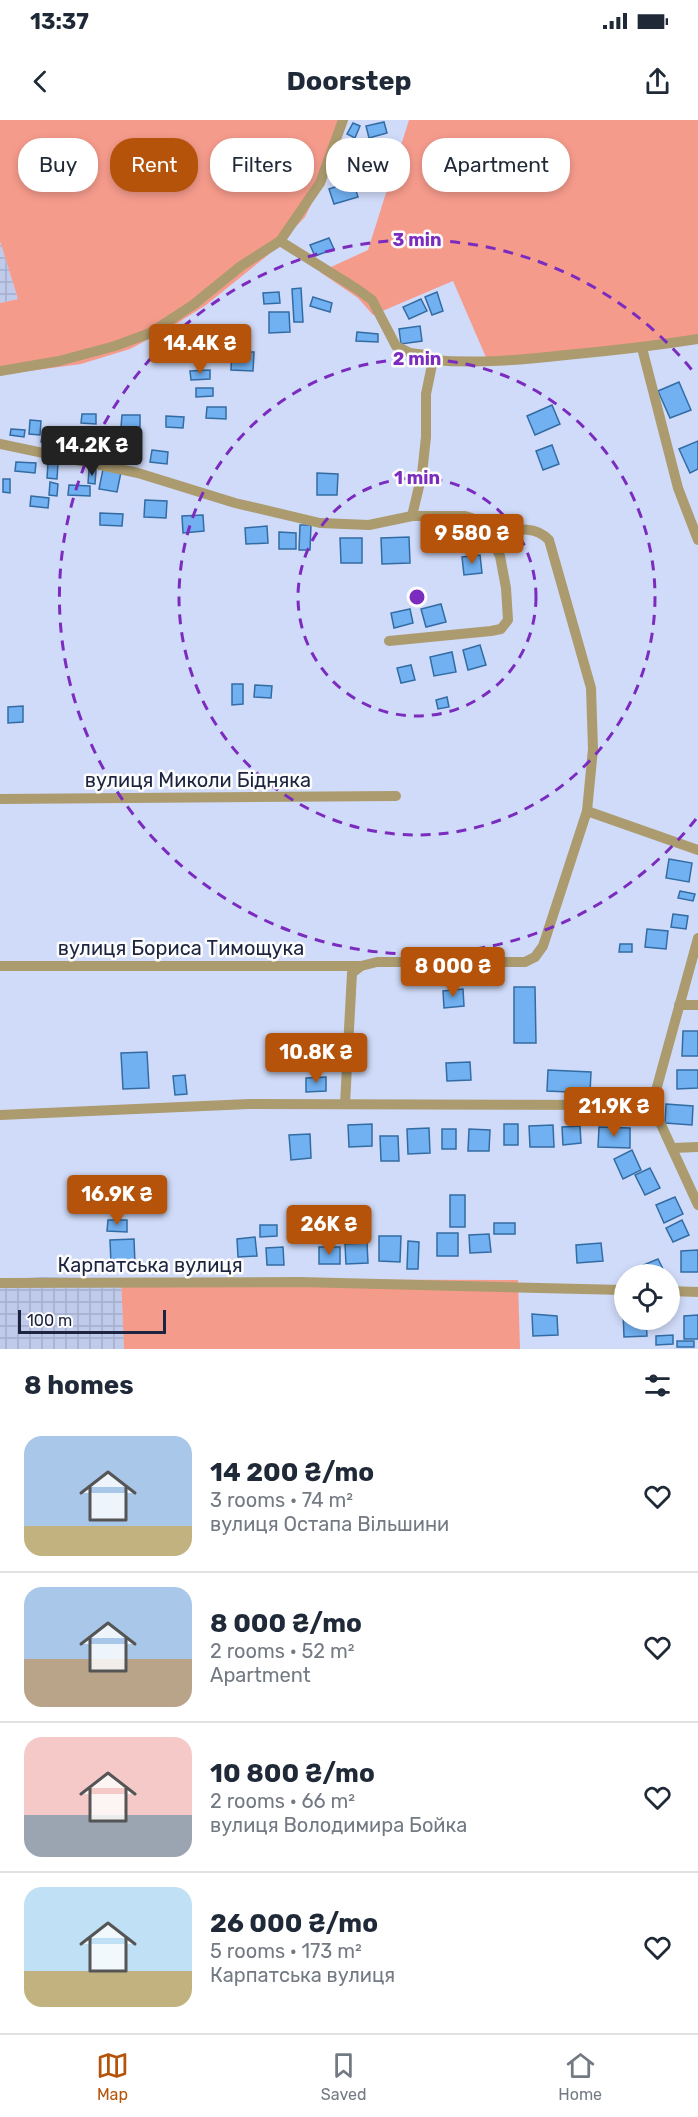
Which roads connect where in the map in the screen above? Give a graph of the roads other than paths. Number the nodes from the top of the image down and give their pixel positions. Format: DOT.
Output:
graph roads {
  1 [pos="343,120"];
  2 [pos="280,242"];
  3 [pos="698,339"];
  4 [pos="642,348"];
  5 [pos="433,360"];
  6 [pos="0,371"];
  7 [pos="0,444"];
  8 [pos="412,516"];
  9 [pos="490,536"];
  10 [pos="698,540"];
  11 [pos="389,641"];
  12 [pos="396,796"];
  13 [pos="0,799"];
  14 [pos="587,811"];
  15 [pos="698,850"];
  16 [pos="698,938"];
  17 [pos="0,966"];
  18 [pos="361,966"];
  19 [pos="679,1005"];
  20 [pos="698,1005"];
  21 [pos="345,1104"];
  22 [pos="652,1105"];
  23 [pos="0,1115"];
  24 [pos="672,1148"];
  25 [pos="698,1148"];
  26 [pos="698,1205"];
  27 [pos="0,1282"];
  28 [pos="614,1290"];
  29 [pos="680,1291"];
  30 [pos="698,1292"];
  1 -- 2 [label="street"];
  2 -- 5 [label="street"];
  2 -- 6 [label="street"];
  3 -- 4 [label="street"];
  4 -- 5 [label="street"];
  4 -- 10 [label="street"];
  5 -- 8 [label="street"];
  7 -- 8 [label="street"];
  8 -- 9 [label="street"];
  9 -- 11 [label="street"];
  9 -- 14 [label="street"];
  12 -- 13 [label="street, вулиця Миколи Бідняка"];
  14 -- 15 [label="street"];
  14 -- 18 [label="street, вулиця Бориса Тимощука"];
  16 -- 19 [label="street"];
  17 -- 18 [label="street, вулиця Бориса Тимощука"];
  18 -- 21 [label="street"];
  19 -- 20 [label="street"];
  19 -- 22 [label="street"];
  21 -- 22 [label="street"];
  21 -- 23 [label="street"];
  22 -- 24 [label="street"];
  24 -- 25 [label="street"];
  24 -- 26 [label="street"];
  27 -- 28 [label="street, Карпатська вулиця"];
  29 -- 30 [label="street"];
}
